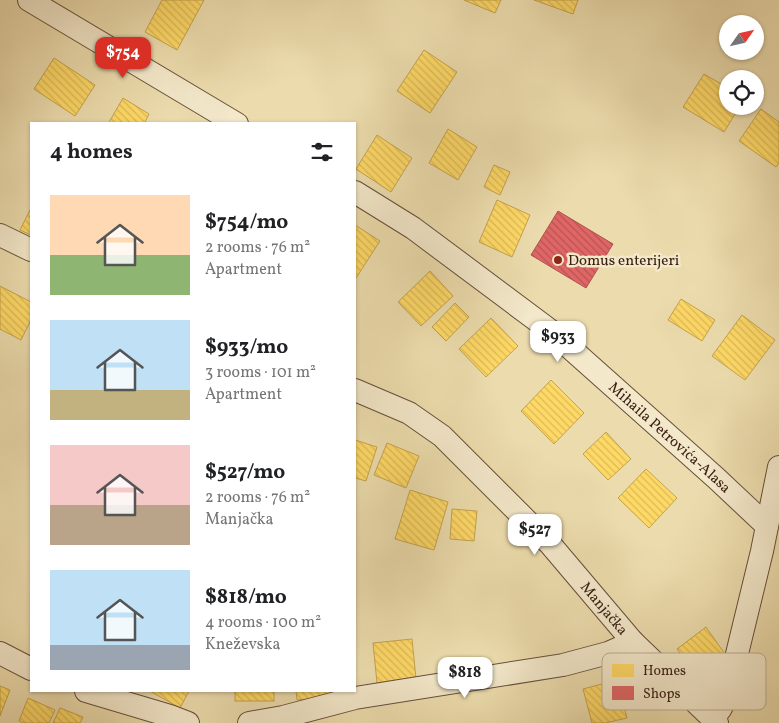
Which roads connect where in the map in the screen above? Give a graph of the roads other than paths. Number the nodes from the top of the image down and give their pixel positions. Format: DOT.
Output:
graph roads {
  1 [pos="29,0"];
  2 [pos="234,122"];
  3 [pos="356,193"];
  4 [pos="0,235"];
  5 [pos="30,250"];
  6 [pos="356,390"];
  7 [pos="779,467"];
  8 [pos="766,526"];
  9 [pos="633,642"];
  10 [pos="0,653"];
  11 [pos="610,653"];
  12 [pos="644,653"];
  13 [pos="737,653"];
  14 [pos="602,655"];
  15 [pos="30,668"];
  16 [pos="89,692"];
  17 [pos="704,710"];
  18 [pos="715,721"];
  19 [pos="188,723"];
  20 [pos="249,723"];
  1 -- 2 [label="street"];
  3 -- 8 [label="street, Mihaila Petrovića-Alasa"];
  4 -- 5 [label="street"];
  6 -- 9 [label="street, Manjačka"];
  7 -- 8 [label="street"];
  8 -- 13 [label="street"];
  9 -- 11 [label="street"];
  9 -- 12 [label="street, Manjačka"];
  10 -- 15 [label="street"];
  14 -- 20 [label="street"];
  16 -- 19 [label="street"];
  17 -- 18 [label="street, Manjačka"];
}
